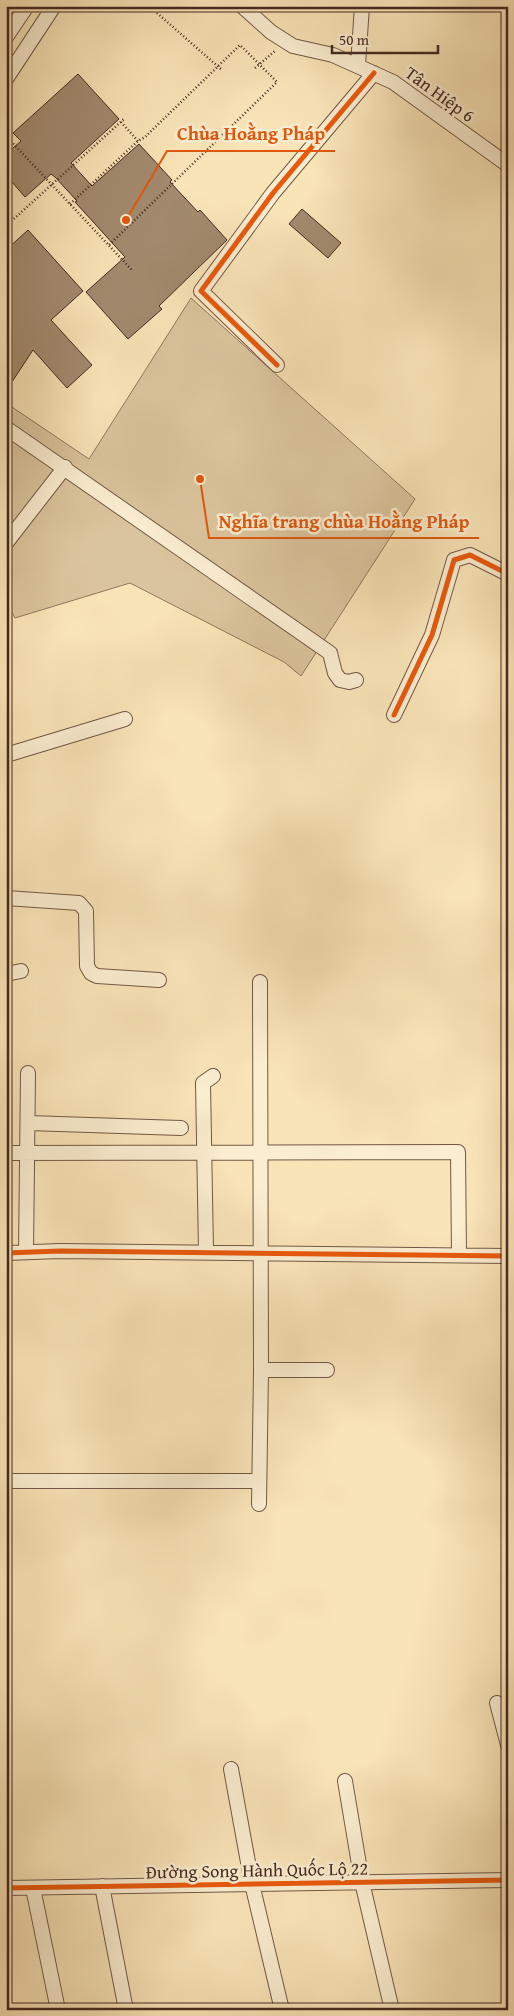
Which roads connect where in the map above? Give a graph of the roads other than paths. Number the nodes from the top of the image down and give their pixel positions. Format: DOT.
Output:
graph roads {
  1 [pos="26,6"];
  2 [pos="54,6"];
  3 [pos="242,6"];
  4 [pos="362,6"];
  5 [pos="6,37"];
  6 [pos="358,65"];
  7 [pos="374,73"];
  8 [pos="6,79"];
  9 [pos="508,165"];
  10 [pos="277,365"];
  11 [pos="6,428"];
  12 [pos="65,468"];
  13 [pos="6,543"];
  14 [pos="508,574"];
  15 [pos="356,680"];
  16 [pos="394,715"];
  17 [pos="125,719"];
  18 [pos="6,755"];
  19 [pos="6,898"];
  20 [pos="21,971"];
  21 [pos="6,974"];
  22 [pos="159,980"];
  23 [pos="260,982"];
  24 [pos="28,1073"];
  25 [pos="213,1076"];
  26 [pos="28,1123"];
  27 [pos="181,1128"];
  28 [pos="6,1153"];
  29 [pos="27,1153"];
  30 [pos="204,1154"];
  31 [pos="261,1154"];
  32 [pos="26,1252"];
  33 [pos="206,1252"];
  34 [pos="6,1253"];
  35 [pos="260,1253"];
  36 [pos="459,1255"];
  37 [pos="508,1256"];
  38 [pos="262,1370"];
  39 [pos="327,1370"];
  40 [pos="6,1481"];
  41 [pos="259,1482"];
  42 [pos="259,1504"];
  43 [pos="497,1703"];
  44 [pos="507,1742"];
  45 [pos="231,1769"];
  46 [pos="345,1781"];
  47 [pos="508,1880"];
  48 [pos="362,1882"];
  49 [pos="252,1884"];
  50 [pos="102,1886"];
  51 [pos="6,1888"];
  52 [pos="33,1888"];
  53 [pos="58,2010"];
  54 [pos="126,2010"];
  55 [pos="282,2010"];
  56 [pos="392,2010"];
  1 -- 5 [label="street"];
  2 -- 8 [label="street"];
  3 -- 6 [label="street, Tân Hiệp 6"];
  4 -- 6 [label="street"];
  6 -- 7 [label="street, Tân Hiệp 6"];
  7 -- 9 [label="street, Tân Hiệp 6"];
  7 -- 10 [label="street"];
  11 -- 12 [label="street"];
  12 -- 13 [label="street"];
  12 -- 15 [label="street"];
  14 -- 16 [label="street"];
  17 -- 18 [label="street"];
  19 -- 22 [label="street"];
  20 -- 21 [label="street"];
  23 -- 31 [label="street"];
  24 -- 26 [label="street"];
  25 -- 30 [label="street"];
  26 -- 27 [label="street"];
  26 -- 29 [label="street"];
  28 -- 29 [label="street"];
  29 -- 30 [label="street"];
  29 -- 32 [label="street"];
  30 -- 31 [label="street"];
  30 -- 33 [label="street"];
  31 -- 35 [label="street"];
  31 -- 36 [label="street"];
  32 -- 33 [label="street"];
  32 -- 34 [label="street"];
  33 -- 35 [label="street"];
  35 -- 36 [label="street"];
  35 -- 38 [label="street"];
  36 -- 37 [label="street"];
  38 -- 39 [label="street"];
  38 -- 41 [label="street"];
  40 -- 41 [label="street"];
  41 -- 42 [label="street"];
  43 -- 44 [label="street"];
  45 -- 49 [label="street"];
  46 -- 48 [label="street"];
  47 -- 48 [label="street, Đường Song Hành Quốc Lộ 22"];
  48 -- 49 [label="street, Đường Song Hành Quốc Lộ 22"];
  48 -- 56 [label="street"];
  49 -- 50 [label="street, Đường Song Hành Quốc Lộ 22"];
  49 -- 55 [label="street"];
  50 -- 52 [label="street, Đường Song Hành Quốc Lộ 22"];
  50 -- 54 [label="street"];
  51 -- 52 [label="street, Đường Song Hành Quốc Lộ 22"];
  52 -- 53 [label="street"];
}
